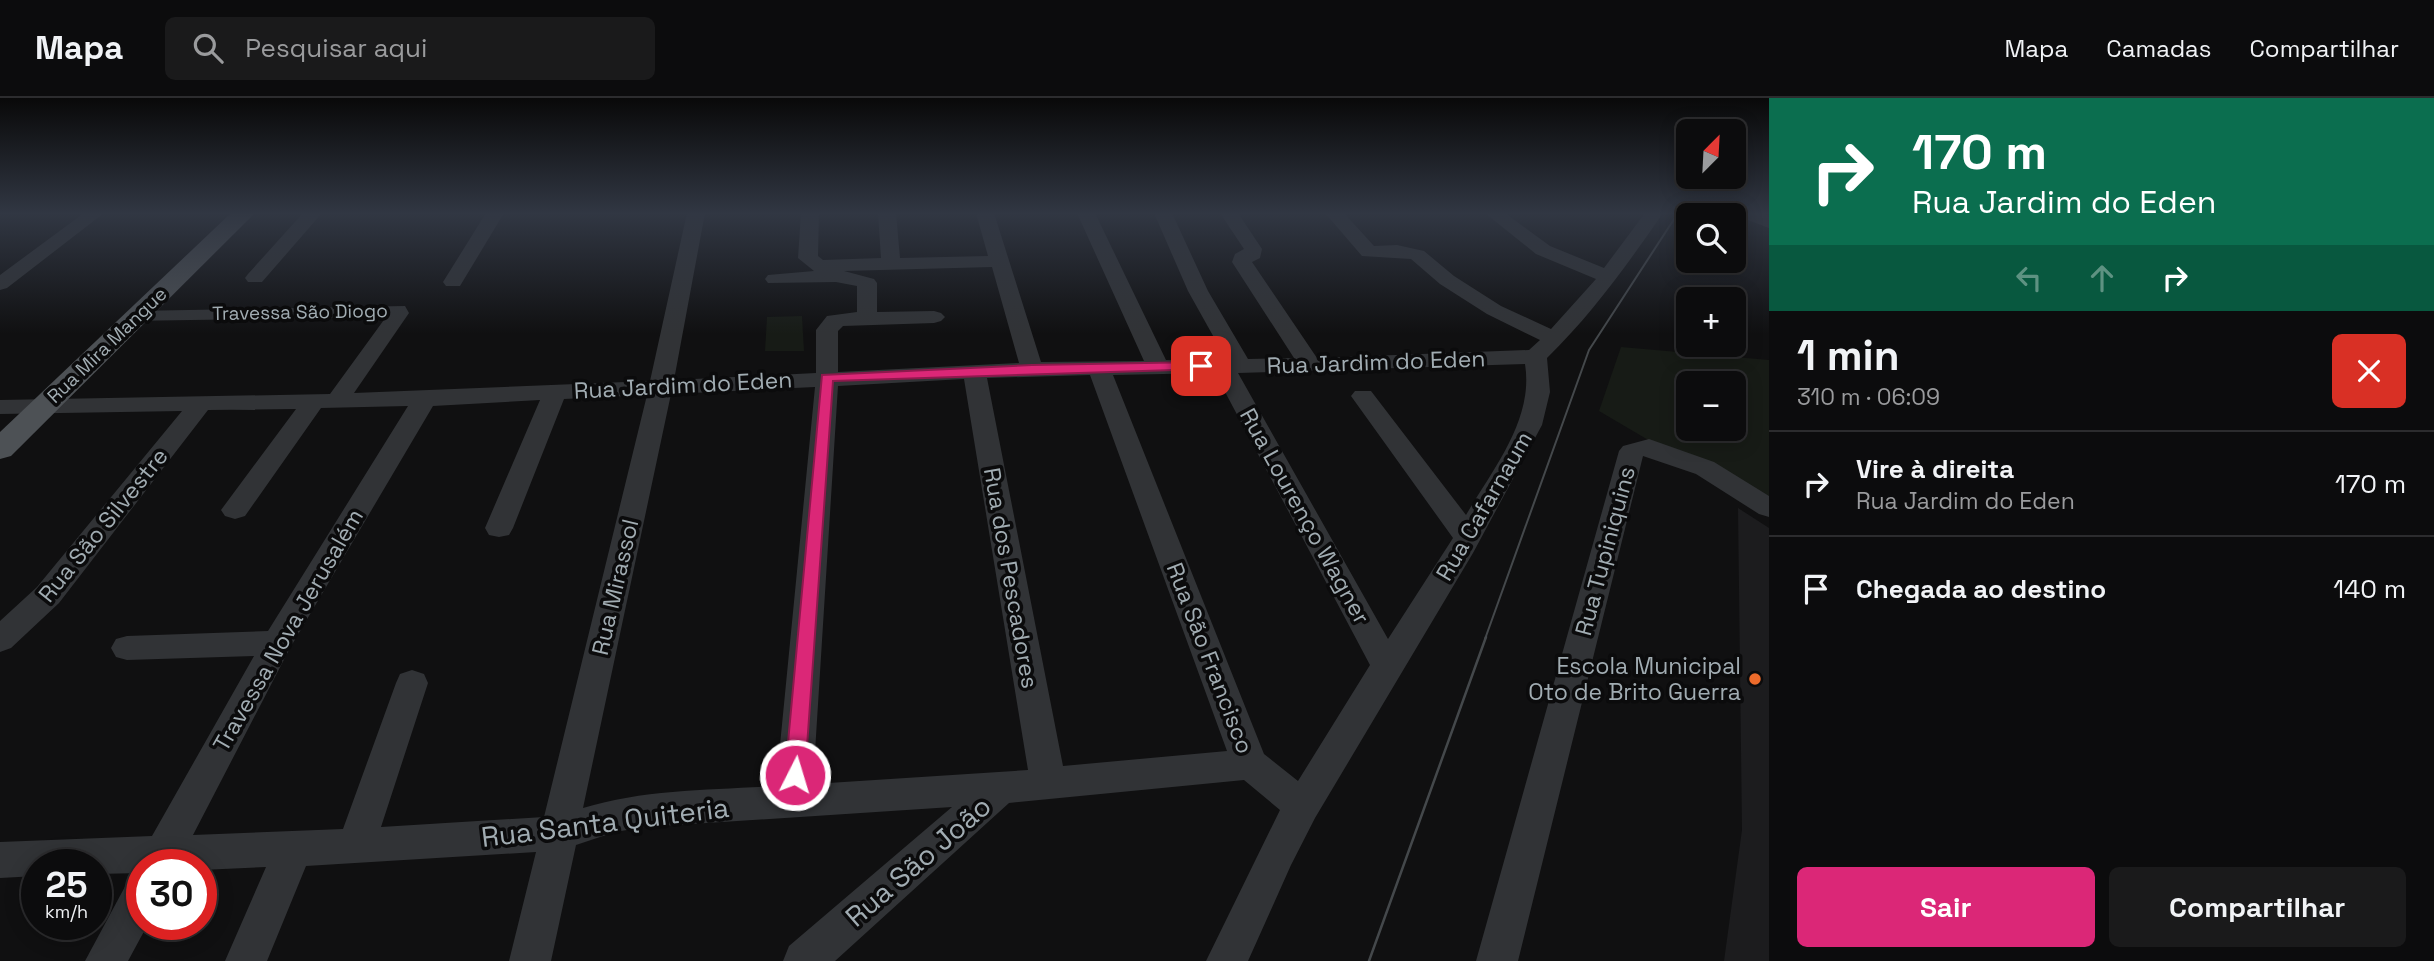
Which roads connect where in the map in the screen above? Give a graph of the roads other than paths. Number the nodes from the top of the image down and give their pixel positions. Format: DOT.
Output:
graph roads {
  1 [pos="41,253"];
  2 [pos="201,253"];
  3 [pos="277,253"];
  4 [pos="470,253"];
  5 [pos="688,253"];
  6 [pos="808,253"];
  7 [pos="890,253"];
  8 [pos="997,253"];
  9 [pos="1105,253"];
  10 [pos="1181,253"];
  11 [pos="1253,253"];
  12 [pos="1408,253"];
  13 [pos="1551,253"];
  14 [pos="1626,253"];
  15 [pos="999,261"];
  16 [pos="891,264"];
  17 [pos="1609,277"];
  18 [pos="255,278"];
  19 [pos="775,279"];
  20 [pos="453,282"];
  21 [pos="0,284"];
  22 [pos="134,317"];
  23 [pos="934,317"];
  24 [pos="867,318"];
  25 [pos="1555,339"];
  26 [pos="1535,357"];
  27 [pos="1310,365"];
  28 [pos="1231,366"];
  29 [pos="1158,367"];
  30 [pos="1099,368"];
  31 [pos="1032,369"];
  32 [pos="974,372"];
  33 [pos="827,377"];
  34 [pos="661,385"];
  35 [pos="556,391"];
  36 [pos="1363,396"];
  37 [pos="425,399"];
  38 [pos="325,401"];
  39 [pos="200,404"];
  40 [pos="45,406"];
  41 [pos="0,407"];
  42 [pos="0,449"];
  43 [pos="1769,508"];
  44 [pos="235,510"];
  45 [pos="499,528"];
  46 [pos="1467,536"];
  47 [pos="0,640"];
  48 [pos="277,643"];
  49 [pos="127,648"];
  50 [pos="1387,666"];
  51 [pos="412,683"];
  52 [pos="1250,764"];
  53 [pos="1048,783"];
  54 [pos="1000,788"];
  55 [pos="793,802"];
  56 [pos="1302,806"];
  57 [pos="559,833"];
  58 [pos="356,846"];
  59 [pos="165,849"];
  60 [pos="293,849"];
  61 [pos="217,855"];
  62 [pos="126,859"];
  63 [pos="0,860"];
  64 [pos="126,924"];
  65 [pos="106,961"];
  66 [pos="246,961"];
  67 [pos="530,961"];
  68 [pos="804,961"];
  69 [pos="1227,961"];
  70 [pos="1497,961"];
  1 -- 21 [label="street"];
  2 -- 22 [label="main road, Rua Mira Mangue"];
  3 -- 18 [label="street"];
  4 -- 20 [label="street"];
  5 -- 34 [label="street, Rua Mirassol"];
  6 -- 16 [label="street"];
  7 -- 16 [label="street"];
  8 -- 15 [label="street"];
  9 -- 29 [label="street"];
  10 -- 28 [label="street, Rua Lourenço Wagner"];
  11 -- 27 [label="street"];
  12 -- 25 [label="street"];
  13 -- 17 [label="street"];
  14 -- 17 [label="street"];
  15 -- 16 [label="street"];
  15 -- 31 [label="street"];
  17 -- 25 [label="street"];
  19 -- 24 [label="street"];
  22 -- 38 [label="street, Travessa São Diogo"];
  22 -- 40 [label="main road, Rua Mira Mangue"];
  23 -- 24 [label="street"];
  24 -- 33 [label="street"];
  25 -- 26 [label="street"];
  26 -- 27 [label="street, Rua Jardim do Eden"];
  26 -- 46 [label="street, Rua Cafarnaum"];
  27 -- 28 [label="street, Rua Jardim do Eden"];
  28 -- 29 [label="street, Rua Jardim do Eden"];
  28 -- 50 [label="street, Rua Lourenço Wagner"];
  29 -- 30 [label="street, Rua Jardim do Eden"];
  30 -- 31 [label="street, Rua Jardim do Eden"];
  30 -- 52 [label="street, Rua São Francisco"];
  31 -- 32 [label="street, Rua Jardim do Eden"];
  32 -- 33 [label="street, Rua Jardim do Eden"];
  32 -- 53 [label="street, Rua dos Pescadores"];
  33 -- 34 [label="street, Rua Jardim do Eden"];
  33 -- 55 [label="street"];
  34 -- 35 [label="street, Rua Jardim do Eden"];
  34 -- 57 [label="street, Rua Mirassol"];
  35 -- 37 [label="street, Rua Jardim do Eden"];
  35 -- 45 [label="street"];
  36 -- 46 [label="street"];
  37 -- 38 [label="street, Rua Jardim do Eden"];
  37 -- 48 [label="street, Travessa Nova Jerusalém"];
  38 -- 39 [label="street, Rua Jardim do Eden"];
  38 -- 44 [label="street"];
  39 -- 40 [label="street, Rua Jardim do Eden"];
  39 -- 47 [label="street, Rua São Silvestre"];
  40 -- 41 [label="street, Rua Jardim do Eden"];
  40 -- 42 [label="main road, Rua Mira Mangue"];
  43 -- 70 [label="street, Rua Tupiniquins"];
  46 -- 50 [label="street, Rua Cafarnaum"];
  48 -- 49 [label="street"];
  48 -- 59 [label="street, Travessa Nova Jerusalém"];
  50 -- 56 [label="street, Rua Cafarnaum"];
  51 -- 58 [label="street"];
  52 -- 53 [label="street, Rua Santa Quiteria"];
  52 -- 56 [label="street, Rua São Francisco"];
  53 -- 54 [label="street, Rua Santa Quiteria"];
  54 -- 55 [label="street, Rua Santa Quiteria"];
  54 -- 68 [label="street, Rua São João"];
  55 -- 57 [label="street, Rua Santa Quiteria"];
  56 -- 69 [label="street"];
  57 -- 58 [label="street, Rua Santa Quiteria"];
  57 -- 67 [label="street, Rua Mirassol"];
  58 -- 60 [label="street, Rua Santa Quiteria"];
  60 -- 61 [label="street, Rua Santa Quiteria"];
  60 -- 66 [label="street"];
  62 -- 63 [label="street, Rua Santa Quiteria"];
  64 -- 65 [label="street"];
}
